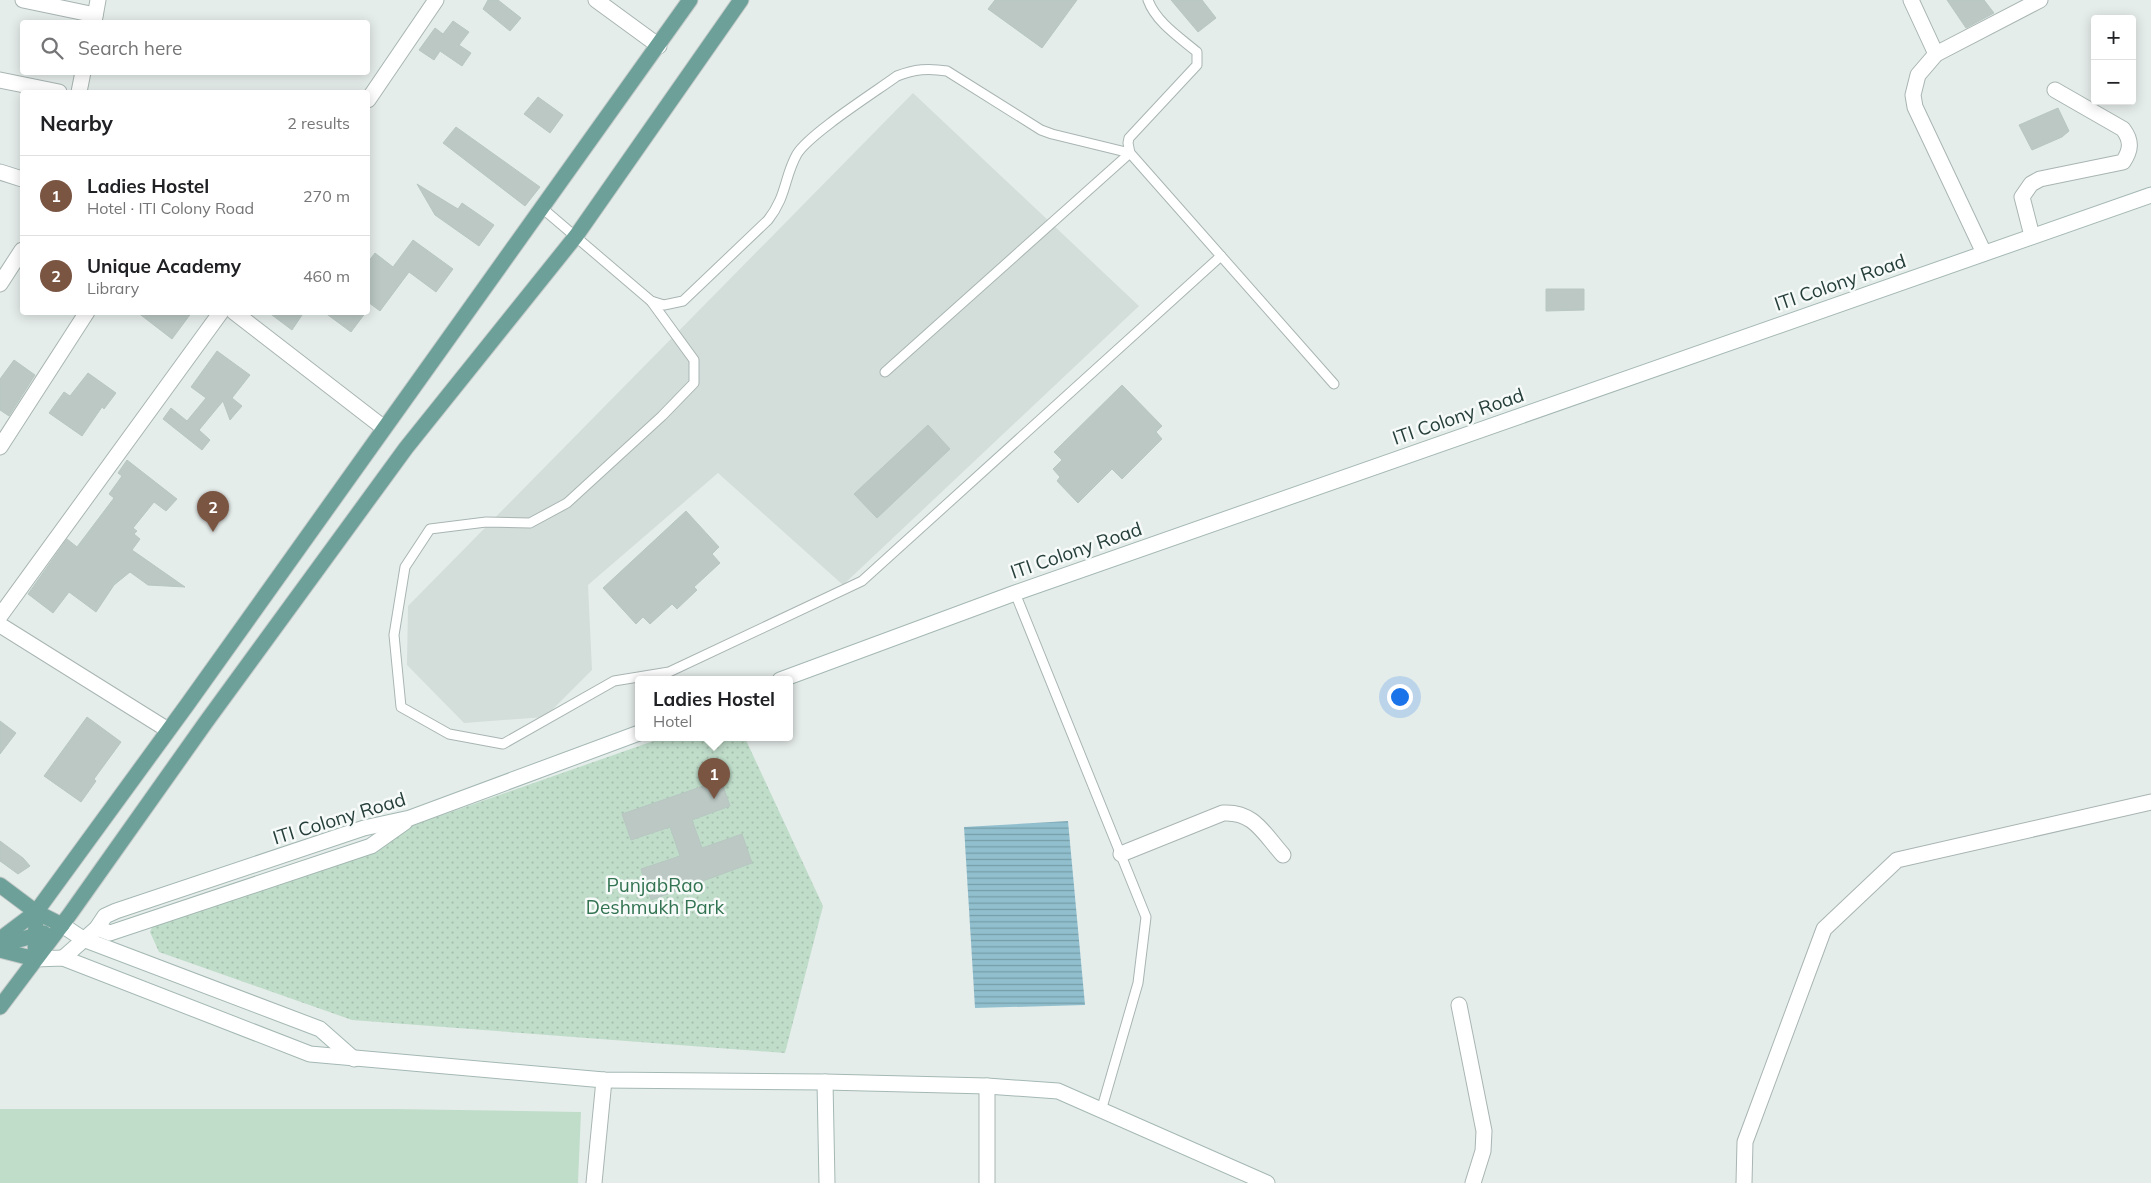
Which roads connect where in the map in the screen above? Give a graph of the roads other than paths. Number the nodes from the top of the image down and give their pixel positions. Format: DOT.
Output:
graph roads {
  1 [pos="23,0"];
  2 [pos="436,0"];
  3 [pos="596,0"];
  4 [pos="690,0"];
  5 [pos="742,0"];
  6 [pos="1148,0"];
  7 [pos="1911,0"];
  8 [pos="2040,0"];
  9 [pos="96,12"];
  10 [pos="659,46"];
  11 [pos="1936,54"];
  12 [pos="82,75"];
  13 [pos="0,80"];
  14 [pos="49,90"];
  15 [pos="79,90"];
  16 [pos="2055,90"];
  17 [pos="370,97"];
  18 [pos="1130,153"];
  19 [pos="0,172"];
  20 [pos="20,178"];
  21 [pos="2151,195"];
  22 [pos="542,208"];
  23 [pos="576,236"];
  24 [pos="2032,236"];
  25 [pos="20,253"];
  26 [pos="1984,253"];
  27 [pos="1221,256"];
  28 [pos="0,284"];
  29 [pos="651,301"];
  30 [pos="85,315"];
  31 [pos="219,315"];
  32 [pos="238,315"];
  33 [pos="885,372"];
  34 [pos="1334,384"];
  35 [pos="384,428"];
  36 [pos="0,447"];
  37 [pos="1015,593"];
  38 [pos="0,616"];
  39 [pos="0,625"];
  40 [pos="645,676"];
  41 [pos="791,676"];
  42 [pos="635,678"];
  43 [pos="187,705"];
  44 [pos="206,722"];
  45 [pos="168,730"];
  46 [pos="635,734"];
  47 [pos="2151,802"];
  48 [pos="1121,854"];
  49 [pos="1283,856"];
  50 [pos="0,885"];
  51 [pos="36,912"];
  52 [pos="62,925"];
  53 [pos="35,936"];
  54 [pos="0,939"];
  55 [pos="83,939"];
  56 [pos="0,945"];
  57 [pos="0,950"];
  58 [pos="63,958"];
  59 [pos="35,960"];
  60 [pos="1459,1005"];
  61 [pos="0,1008"];
  62 [pos="354,1059"];
  63 [pos="604,1080"];
  64 [pos="825,1082"];
  65 [pos="987,1086"];
  66 [pos="1101,1110"];
  67 [pos="594,1183"];
  68 [pos="828,1183"];
  69 [pos="987,1183"];
  70 [pos="1267,1183"];
  71 [pos="1473,1183"];
  72 [pos="1744,1183"];
  1 -- 9 [label="street"];
  2 -- 17 [label="street"];
  3 -- 10 [label="street"];
  4 -- 10 [label="main road"];
  5 -- 23 [label="main road"];
  6 -- 18 [label="lane"];
  7 -- 11 [label="street"];
  8 -- 11 [label="street"];
  10 -- 22 [label="main road"];
  11 -- 26 [label="street"];
  12 -- 15 [label="street"];
  13 -- 14 [label="street"];
  16 -- 24 [label="street"];
  18 -- 27 [label="lane"];
  18 -- 29 [label="lane"];
  18 -- 33 [label="lane"];
  19 -- 20 [label="street"];
  21 -- 24 [label="street, ITI Colony Road"];
  22 -- 23 [label="lane"];
  22 -- 35 [label="main road"];
  23 -- 29 [label="lane"];
  23 -- 44 [label="main road"];
  24 -- 26 [label="street, ITI Colony Road"];
  25 -- 28 [label="street"];
  26 -- 37 [label="street, ITI Colony Road"];
  27 -- 34 [label="lane"];
  27 -- 40 [label="lane"];
  29 -- 42 [label="lane"];
  30 -- 36 [label="street"];
  31 -- 38 [label="street"];
  32 -- 35 [label="street"];
  35 -- 43 [label="main road"];
  37 -- 41 [label="street, ITI Colony Road"];
  37 -- 48 [label="lane"];
  39 -- 45 [label="street"];
  43 -- 44 [label="main road"];
  43 -- 45 [label="main road"];
  44 -- 52 [label="main road"];
  45 -- 51 [label="main road"];
  46 -- 55 [label="street, ITI Colony Road"];
  47 -- 72 [label="street"];
  48 -- 49 [label="street"];
  48 -- 66 [label="lane"];
  50 -- 51 [label="main road"];
  51 -- 52 [label="main road"];
  51 -- 53 [label="main road"];
  51 -- 54 [label="main road"];
  52 -- 53 [label="main road"];
  52 -- 55 [label="street"];
  52 -- 59 [label="main road"];
  53 -- 56 [label="main road"];
  53 -- 59 [label="main road"];
  55 -- 58 [label="street, ITI Colony Road"];
  55 -- 62 [label="street"];
  57 -- 59 [label="main road"];
  58 -- 59 [label="street"];
  58 -- 62 [label="street"];
  59 -- 61 [label="main road"];
  60 -- 71 [label="street"];
  62 -- 63 [label="street"];
  63 -- 64 [label="street"];
  63 -- 67 [label="street"];
  64 -- 65 [label="street"];
  64 -- 68 [label="street"];
  65 -- 66 [label="street"];
  65 -- 69 [label="street"];
  66 -- 70 [label="street"];
}
